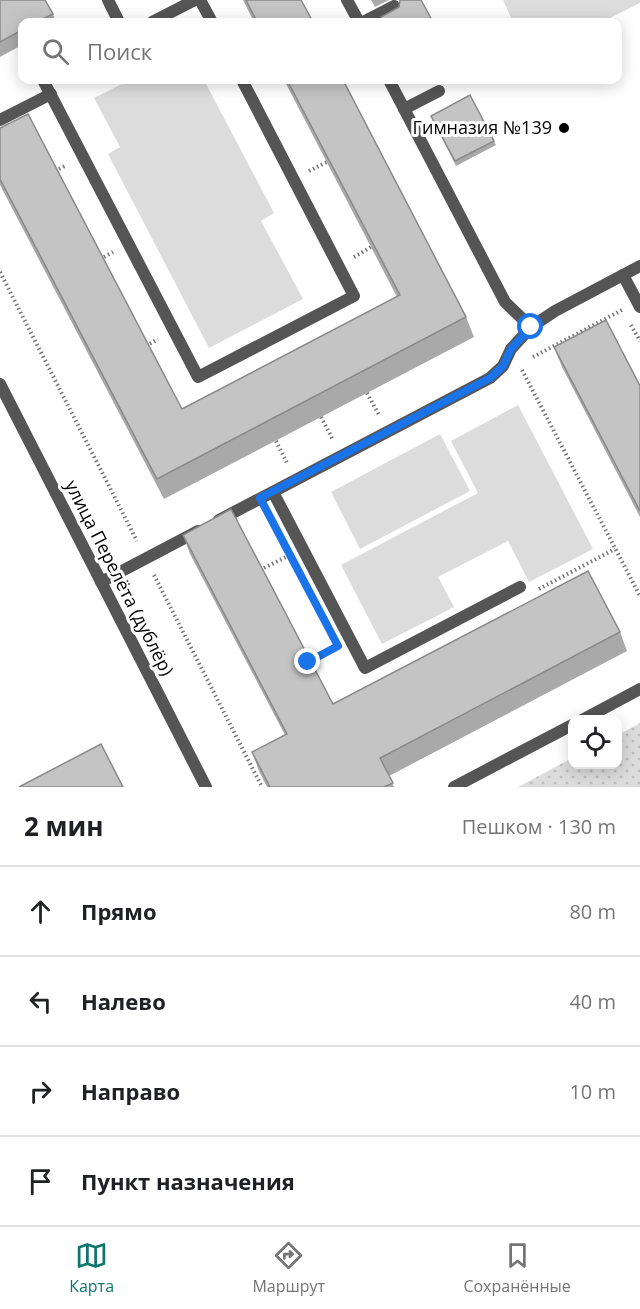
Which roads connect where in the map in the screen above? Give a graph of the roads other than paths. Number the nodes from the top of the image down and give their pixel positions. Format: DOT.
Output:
graph roads {
  1 [pos="108,0"];
  2 [pos="195,0"];
  3 [pos="200,0"];
  4 [pos="347,0"];
  5 [pos="394,6"];
  6 [pos="117,18"];
  7 [pos="160,18"];
  8 [pos="210,18"];
  9 [pos="358,18"];
  10 [pos="369,18"];
  11 [pos="45,84"];
  12 [pos="244,84"];
  13 [pos="391,84"];
  14 [pos="438,91"];
  15 [pos="51,94"];
  16 [pos="404,109"];
  17 [pos="0,120"];
  18 [pos="640,266"];
  19 [pos="623,275"];
  20 [pos="640,307"];
  21 [pos="531,327"];
  22 [pos="0,384"];
  23 [pos="273,492"];
  24 [pos="101,582"];
  25 [pos="520,587"];
  26 [pos="640,689"];
  27 [pos="591,715"];
  28 [pos="568,728"];
  29 [pos="206,787"];
  30 [pos="454,787"];
  1 -- 6 [label="street"];
  2 -- 7 [label="street"];
  3 -- 8 [label="street"];
  4 -- 9 [label="street"];
  5 -- 10 [label="street"];
  11 -- 15 [label="street"];
  12 -- 15 [label="street"];
  13 -- 16 [label="street"];
  14 -- 16 [label="street"];
  15 -- 17 [label="street"];
  16 -- 21 [label="street"];
  18 -- 19 [label="street"];
  19 -- 20 [label="street"];
  19 -- 21 [label="street"];
  21 -- 23 [label="street"];
  22 -- 24 [label="street, улица Перелёта (дублёр)"];
  23 -- 24 [label="street"];
  23 -- 25 [label="street"];
  24 -- 29 [label="street, улица Перелёта (дублёр)"];
  26 -- 27 [label="street"];
  28 -- 30 [label="street"];
}
